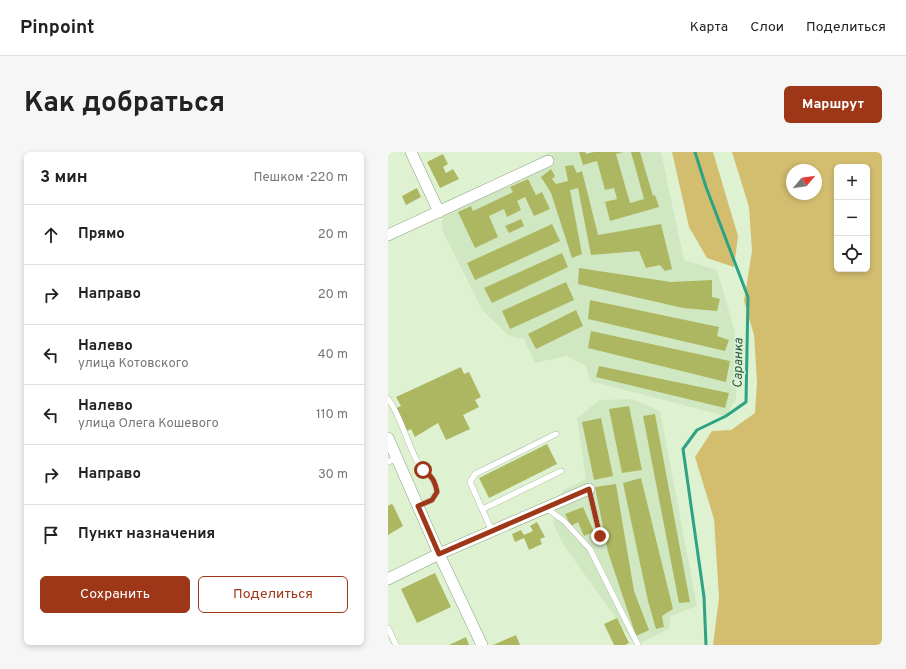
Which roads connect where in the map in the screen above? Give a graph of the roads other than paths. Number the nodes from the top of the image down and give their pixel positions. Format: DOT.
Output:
graph roads {
  1 [pos="411,152"];
  2 [pos="548,162"];
  3 [pos="439,212"];
  4 [pos="388,235"];
  5 [pos="388,399"];
  6 [pos="556,434"];
  7 [pos="388,438"];
  8 [pos="392,460"];
  9 [pos="561,471"];
  10 [pos="589,489"];
  11 [pos="418,506"];
  12 [pos="546,508"];
  13 [pos="483,509"];
  14 [pos="492,531"];
  15 [pos="600,536"];
  16 [pos="439,554"];
  17 [pos="388,579"];
  18 [pos="388,628"];
  19 [pos="396,645"];
  20 [pos="482,645"];
  21 [pos="638,645"];
  1 -- 3 [label="street"];
  2 -- 3 [label="street"];
  3 -- 4 [label="street"];
  5 -- 11 [label="lane"];
  6 -- 13 [label="lane"];
  7 -- 8 [label="street"];
  8 -- 11 [label="street"];
  9 -- 13 [label="lane"];
  10 -- 12 [label="street"];
  10 -- 15 [label="lane"];
  11 -- 16 [label="street"];
  12 -- 14 [label="street"];
  12 -- 21 [label="lane"];
  13 -- 14 [label="lane"];
  14 -- 16 [label="street"];
  16 -- 17 [label="street"];
  16 -- 20 [label="street"];
  18 -- 19 [label="lane"];
}
